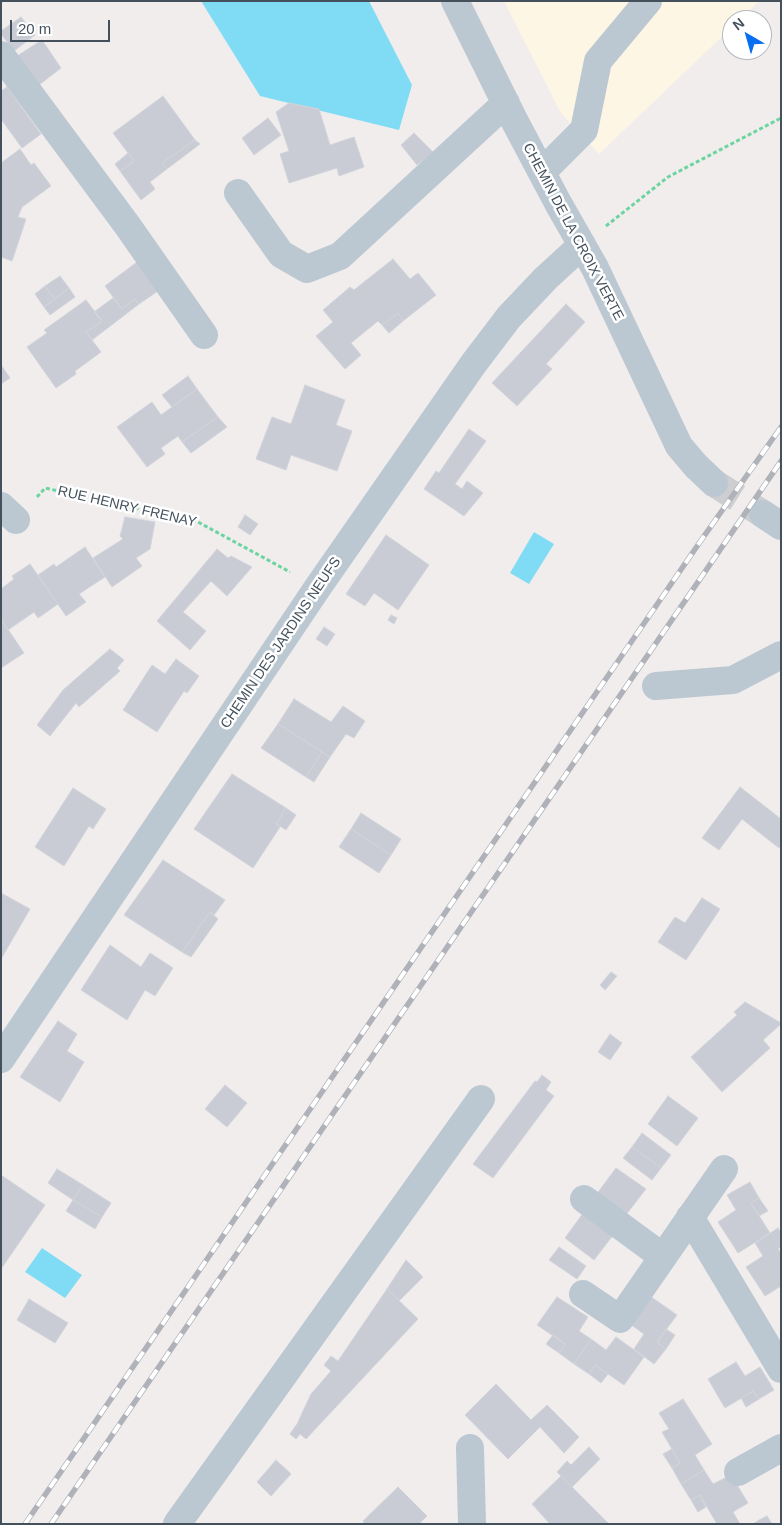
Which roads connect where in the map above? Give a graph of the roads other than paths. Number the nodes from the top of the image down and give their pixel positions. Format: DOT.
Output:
graph roads {
  1 [pos="455,1"];
  2 [pos="648,1"];
  3 [pos="1,56"];
  4 [pos="506,103"];
  5 [pos="542,172"];
  6 [pos="238,193"];
  7 [pos="582,245"];
  8 [pos="204,335"];
  9 [pos="714,484"];
  10 [pos="781,655"];
  11 [pos="656,686"];
  12 [pos="1,1059"];
  13 [pos="481,1099"];
  14 [pos="724,1169"];
  15 [pos="584,1199"];
  16 [pos="690,1217"];
  17 [pos="663,1257"];
  18 [pos="583,1294"];
  19 [pos="781,1369"];
  20 [pos="470,1448"];
  21 [pos="781,1448"];
  22 [pos="738,1472"];
  23 [pos="177,1524"];
  24 [pos="472,1524"];
  1 -- 4 [label="street, CHEMIN DE LA CROIX VERTE"];
  2 -- 5 [label="street"];
  3 -- 8 [label="street"];
  4 -- 5 [label="street, CHEMIN DE LA CROIX VERTE"];
  4 -- 6 [label="street"];
  5 -- 7 [label="street, CHEMIN DE LA CROIX VERTE"];
  7 -- 9 [label="street, CHEMIN DE LA CROIX VERTE"];
  7 -- 12 [label="street, CHEMIN DES JARDINS NEUFS"];
  10 -- 11 [label="street"];
  13 -- 23 [label="street"];
  14 -- 16 [label="street"];
  15 -- 17 [label="street"];
  16 -- 17 [label="street"];
  16 -- 19 [label="street"];
  17 -- 18 [label="street"];
  20 -- 24 [label="street"];
  21 -- 22 [label="street"];
}
